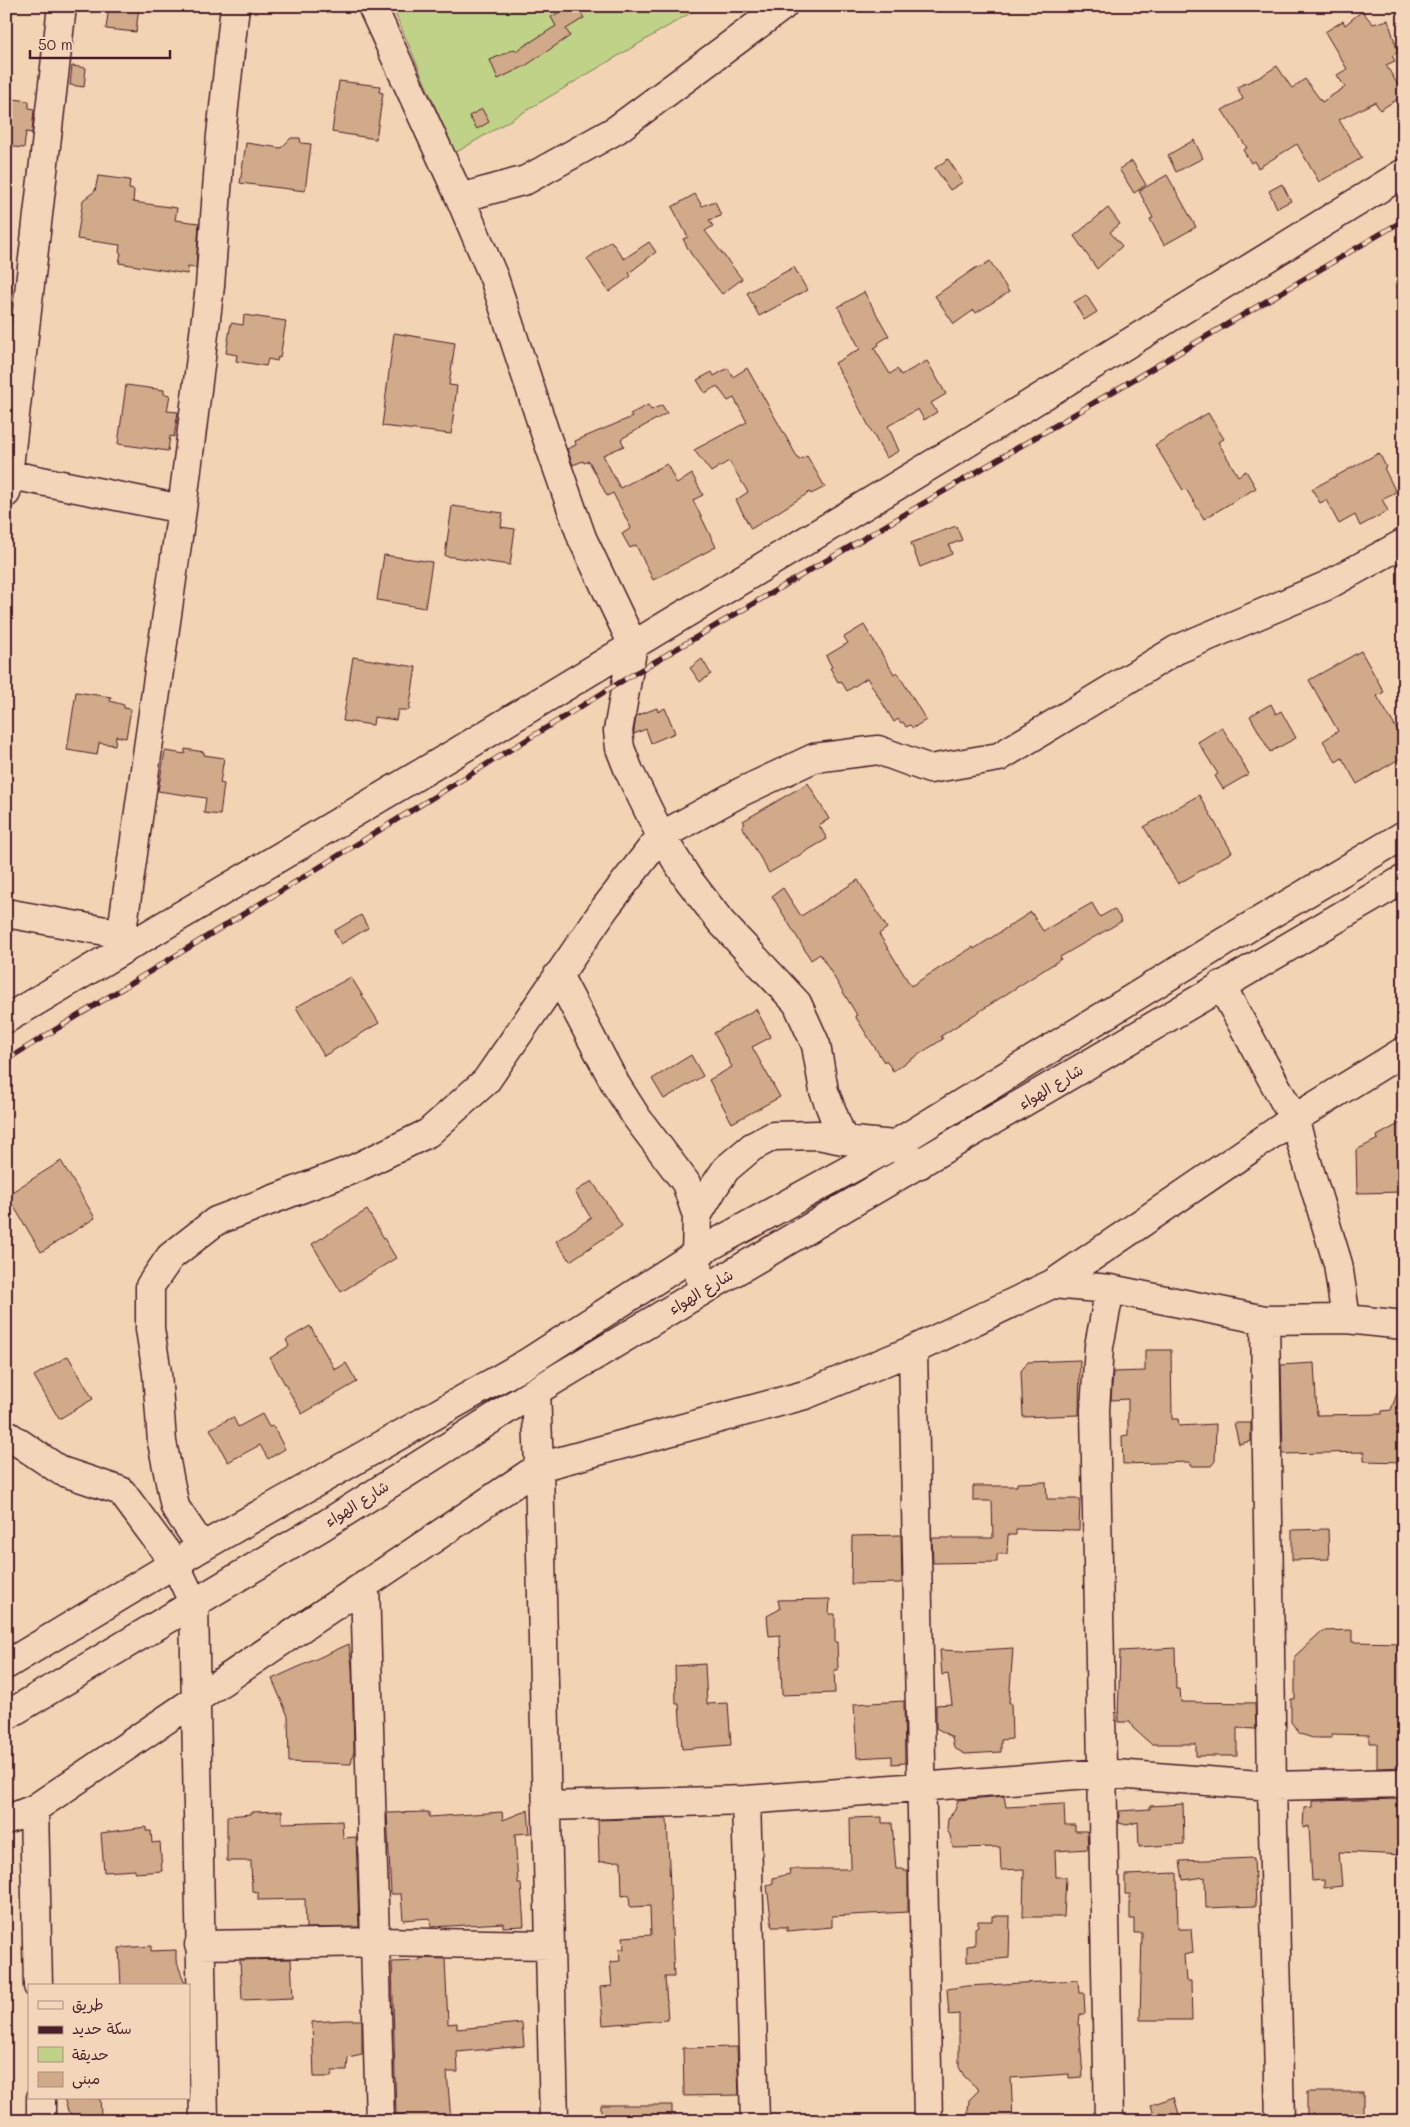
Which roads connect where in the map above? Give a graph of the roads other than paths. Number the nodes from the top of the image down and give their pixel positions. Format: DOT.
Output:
graph roads {
  1 [pos="62,6"];
  2 [pos="235,6"];
  3 [pos="372,6"];
  4 [pos="783,6"];
  5 [pos="1404,173"];
  6 [pos="460,198"];
  7 [pos="7,481"];
  8 [pos="182,509"];
  9 [pos="1404,543"];
  10 [pos="633,645"];
  11 [pos="1404,835"];
  12 [pos="661,836"];
  13 [pos="1404,879"];
  14 [pos="6,913"];
  15 [pos="120,943"];
  16 [pos="558,975"];
  17 [pos="1221,985"];
  18 [pos="6,1019"];
  19 [pos="1404,1051"];
  20 [pos="1294,1119"];
  21 [pos="844,1140"];
  22 [pos="894,1145"];
  23 [pos="920,1164"];
  24 [pos="697,1216"];
  25 [pos="696,1254"];
  26 [pos="1052,1284"];
  27 [pos="1110,1289"];
  28 [pos="702,1291"];
  29 [pos="1346,1319"];
  30 [pos="1265,1320"];
  31 [pos="1404,1325"];
  32 [pos="912,1350"];
  33 [pos="536,1391"];
  34 [pos="6,1434"];
  35 [pos="539,1467"];
  36 [pos="202,1547"];
  37 [pos="175,1564"];
  38 [pos="365,1584"];
  39 [pos="194,1604"];
  40 [pos="6,1664"];
  41 [pos="195,1698"];
  42 [pos="6,1716"];
  43 [pos="1103,1774"];
  44 [pos="1404,1783"];
  45 [pos="1272,1786"];
  46 [pos="921,1788"];
  47 [pos="746,1800"];
  48 [pos="547,1806"];
  49 [pos="34,1808"];
  50 [pos="6,1820"];
  51 [pos="377,1942"];
  52 [pos="199,1945"];
  53 [pos="550,1945"];
  54 [pos="38,1984"];
  55 [pos="41,2100"];
  56 [pos="41,2121"];
  57 [pos="204,2121"];
  58 [pos="380,2121"];
  59 [pos="554,2121"];
  60 [pos="755,2121"];
  61 [pos="928,2121"];
  62 [pos="1109,2121"];
  63 [pos="1280,2121"];
  1 -- 7 [label="street"];
  2 -- 8 [label="street"];
  3 -- 6 [label="street"];
  4 -- 6 [label="street"];
  5 -- 10 [label="street"];
  6 -- 10 [label="street"];
  7 -- 8 [label="street"];
  8 -- 15 [label="street"];
  9 -- 12 [label="street"];
  10 -- 12 [label="street"];
  10 -- 15 [label="street"];
  11 -- 22 [label="street"];
  12 -- 16 [label="street"];
  12 -- 21 [label="street"];
  13 -- 17 [label="street, شارع الهواء"];
  14 -- 15 [label="street"];
  15 -- 18 [label="street"];
  16 -- 24 [label="street"];
  16 -- 36 [label="street"];
  17 -- 20 [label="street"];
  17 -- 23 [label="street, شارع الهواء"];
  19 -- 20 [label="street"];
  20 -- 26 [label="street"];
  20 -- 29 [label="street"];
  21 -- 22 [label="street"];
  21 -- 24 [label="street"];
  22 -- 23 [label="street"];
  22 -- 25 [label="street"];
  23 -- 28 [label="street, شارع الهواء"];
  24 -- 25 [label="street"];
  25 -- 28 [label="street"];
  25 -- 36 [label="street"];
  26 -- 27 [label="street"];
  26 -- 32 [label="street"];
  27 -- 30 [label="street"];
  27 -- 43 [label="street"];
  28 -- 33 [label="street, شارع الهواء"];
  29 -- 30 [label="street"];
  29 -- 31 [label="street"];
  30 -- 45 [label="street"];
  32 -- 35 [label="street"];
  32 -- 46 [label="street"];
  33 -- 35 [label="street"];
  33 -- 39 [label="street, شارع الهواء"];
  34 -- 37 [label="street"];
  35 -- 38 [label="street"];
  35 -- 48 [label="street"];
  36 -- 37 [label="street"];
  37 -- 39 [label="street"];
  37 -- 40 [label="street"];
  38 -- 41 [label="street"];
  38 -- 51 [label="street"];
  39 -- 41 [label="street"];
  39 -- 42 [label="street, شارع الهواء"];
  41 -- 49 [label="street"];
  41 -- 52 [label="street"];
  43 -- 45 [label="street"];
  43 -- 46 [label="street"];
  43 -- 62 [label="street"];
  44 -- 45 [label="street"];
  45 -- 63 [label="street"];
  46 -- 47 [label="street"];
  46 -- 61 [label="street"];
  47 -- 48 [label="street"];
  47 -- 60 [label="street"];
  48 -- 53 [label="street"];
  49 -- 50 [label="street"];
  49 -- 54 [label="street"];
  51 -- 52 [label="street"];
  51 -- 53 [label="street"];
  51 -- 58 [label="street"];
  52 -- 57 [label="street"];
  53 -- 59 [label="street"];
  55 -- 56 [label="street"];
}
